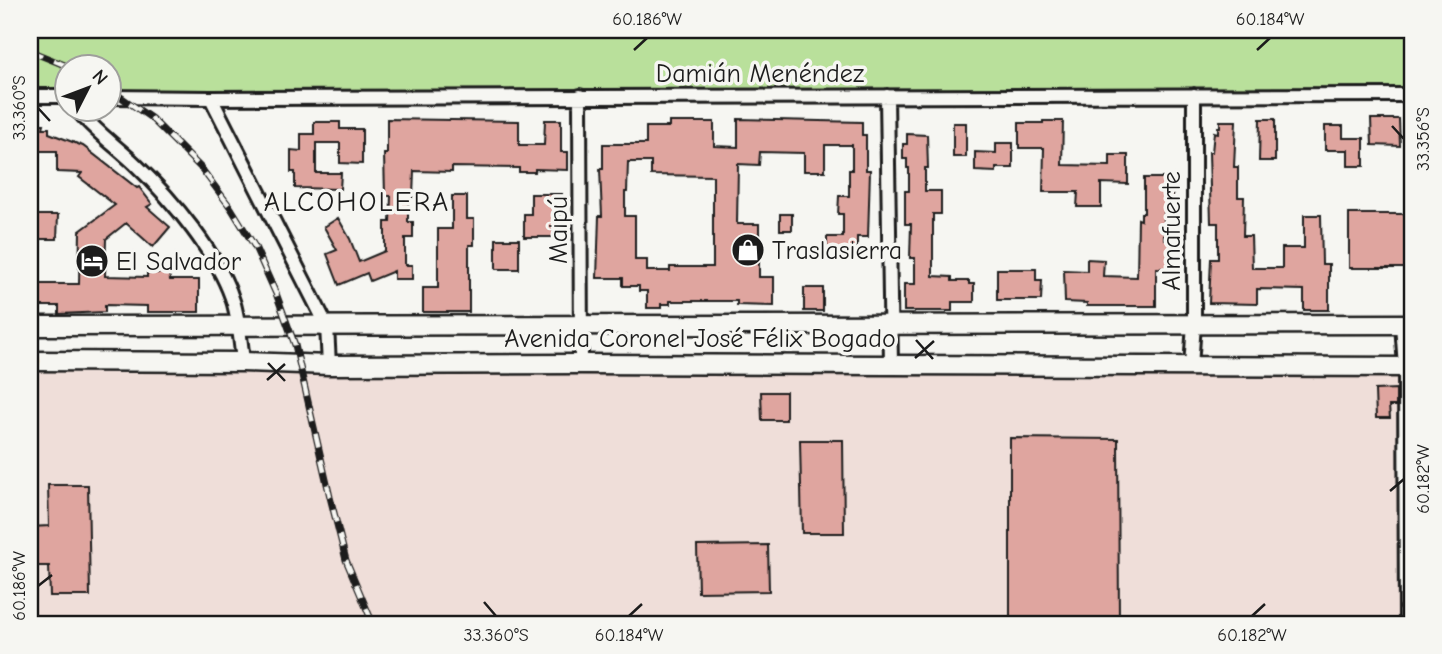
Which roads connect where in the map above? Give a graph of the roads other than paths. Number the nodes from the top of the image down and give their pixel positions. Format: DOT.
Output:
graph roads {
  1 [pos="1194,95"];
  2 [pos="1412,95"];
  3 [pos="30,96"];
  4 [pos="52,96"];
  5 [pos="580,96"];
  6 [pos="887,96"];
  7 [pos="122,97"];
  8 [pos="211,98"];
  9 [pos="87,122"];
  10 [pos="1194,324"];
  11 [pos="1407,324"];
  12 [pos="582,325"];
  13 [pos="890,325"];
  14 [pos="30,326"];
  15 [pos="239,326"];
  16 [pos="327,326"];
  17 [pos="30,362"];
  18 [pos="243,362"];
  19 [pos="581,363"];
  20 [pos="329,365"];
  21 [pos="891,365"];
  22 [pos="1191,366"];
  23 [pos="1408,367"];
  24 [pos="1406,624"];
  1 -- 2 [label="street, Damián Menéndez"];
  1 -- 6 [label="street, Damián Menéndez"];
  1 -- 10 [label="street, Almafuerte"];
  3 -- 4 [label="street"];
  5 -- 6 [label="street, Damián Menéndez"];
  5 -- 8 [label="street, Damián Menéndez"];
  5 -- 12 [label="street, Maipú"];
  6 -- 13 [label="street"];
  7 -- 8 [label="street, Damián Menéndez"];
  8 -- 16 [label="street"];
  9 -- 15 [label="street"];
  10 -- 11 [label="main road, Avenida Coronel José Félix Bogado"];
  10 -- 13 [label="main road, Avenida Coronel José Félix Bogado"];
  10 -- 22 [label="street, Almafuerte"];
  11 -- 23 [label="street"];
  12 -- 13 [label="main road, Avenida Coronel José Félix Bogado"];
  12 -- 16 [label="main road, Avenida Coronel José Félix Bogado"];
  12 -- 19 [label="street, Maipú"];
  13 -- 21 [label="street"];
  14 -- 15 [label="main road, Avenida Coronel José Félix Bogado"];
  15 -- 16 [label="main road, Avenida Coronel José Félix Bogado"];
  15 -- 18 [label="street"];
  16 -- 20 [label="street"];
  17 -- 18 [label="main road, Avenida Coronel José Félix Bogado"];
  18 -- 20 [label="main road, Avenida Coronel José Félix Bogado"];
  19 -- 20 [label="main road, Avenida Coronel José Félix Bogado"];
  19 -- 21 [label="main road, Avenida Coronel José Félix Bogado"];
  21 -- 22 [label="main road, Avenida Coronel José Félix Bogado"];
  22 -- 23 [label="main road, Avenida Coronel José Félix Bogado"];
  23 -- 24 [label="street"];
}
